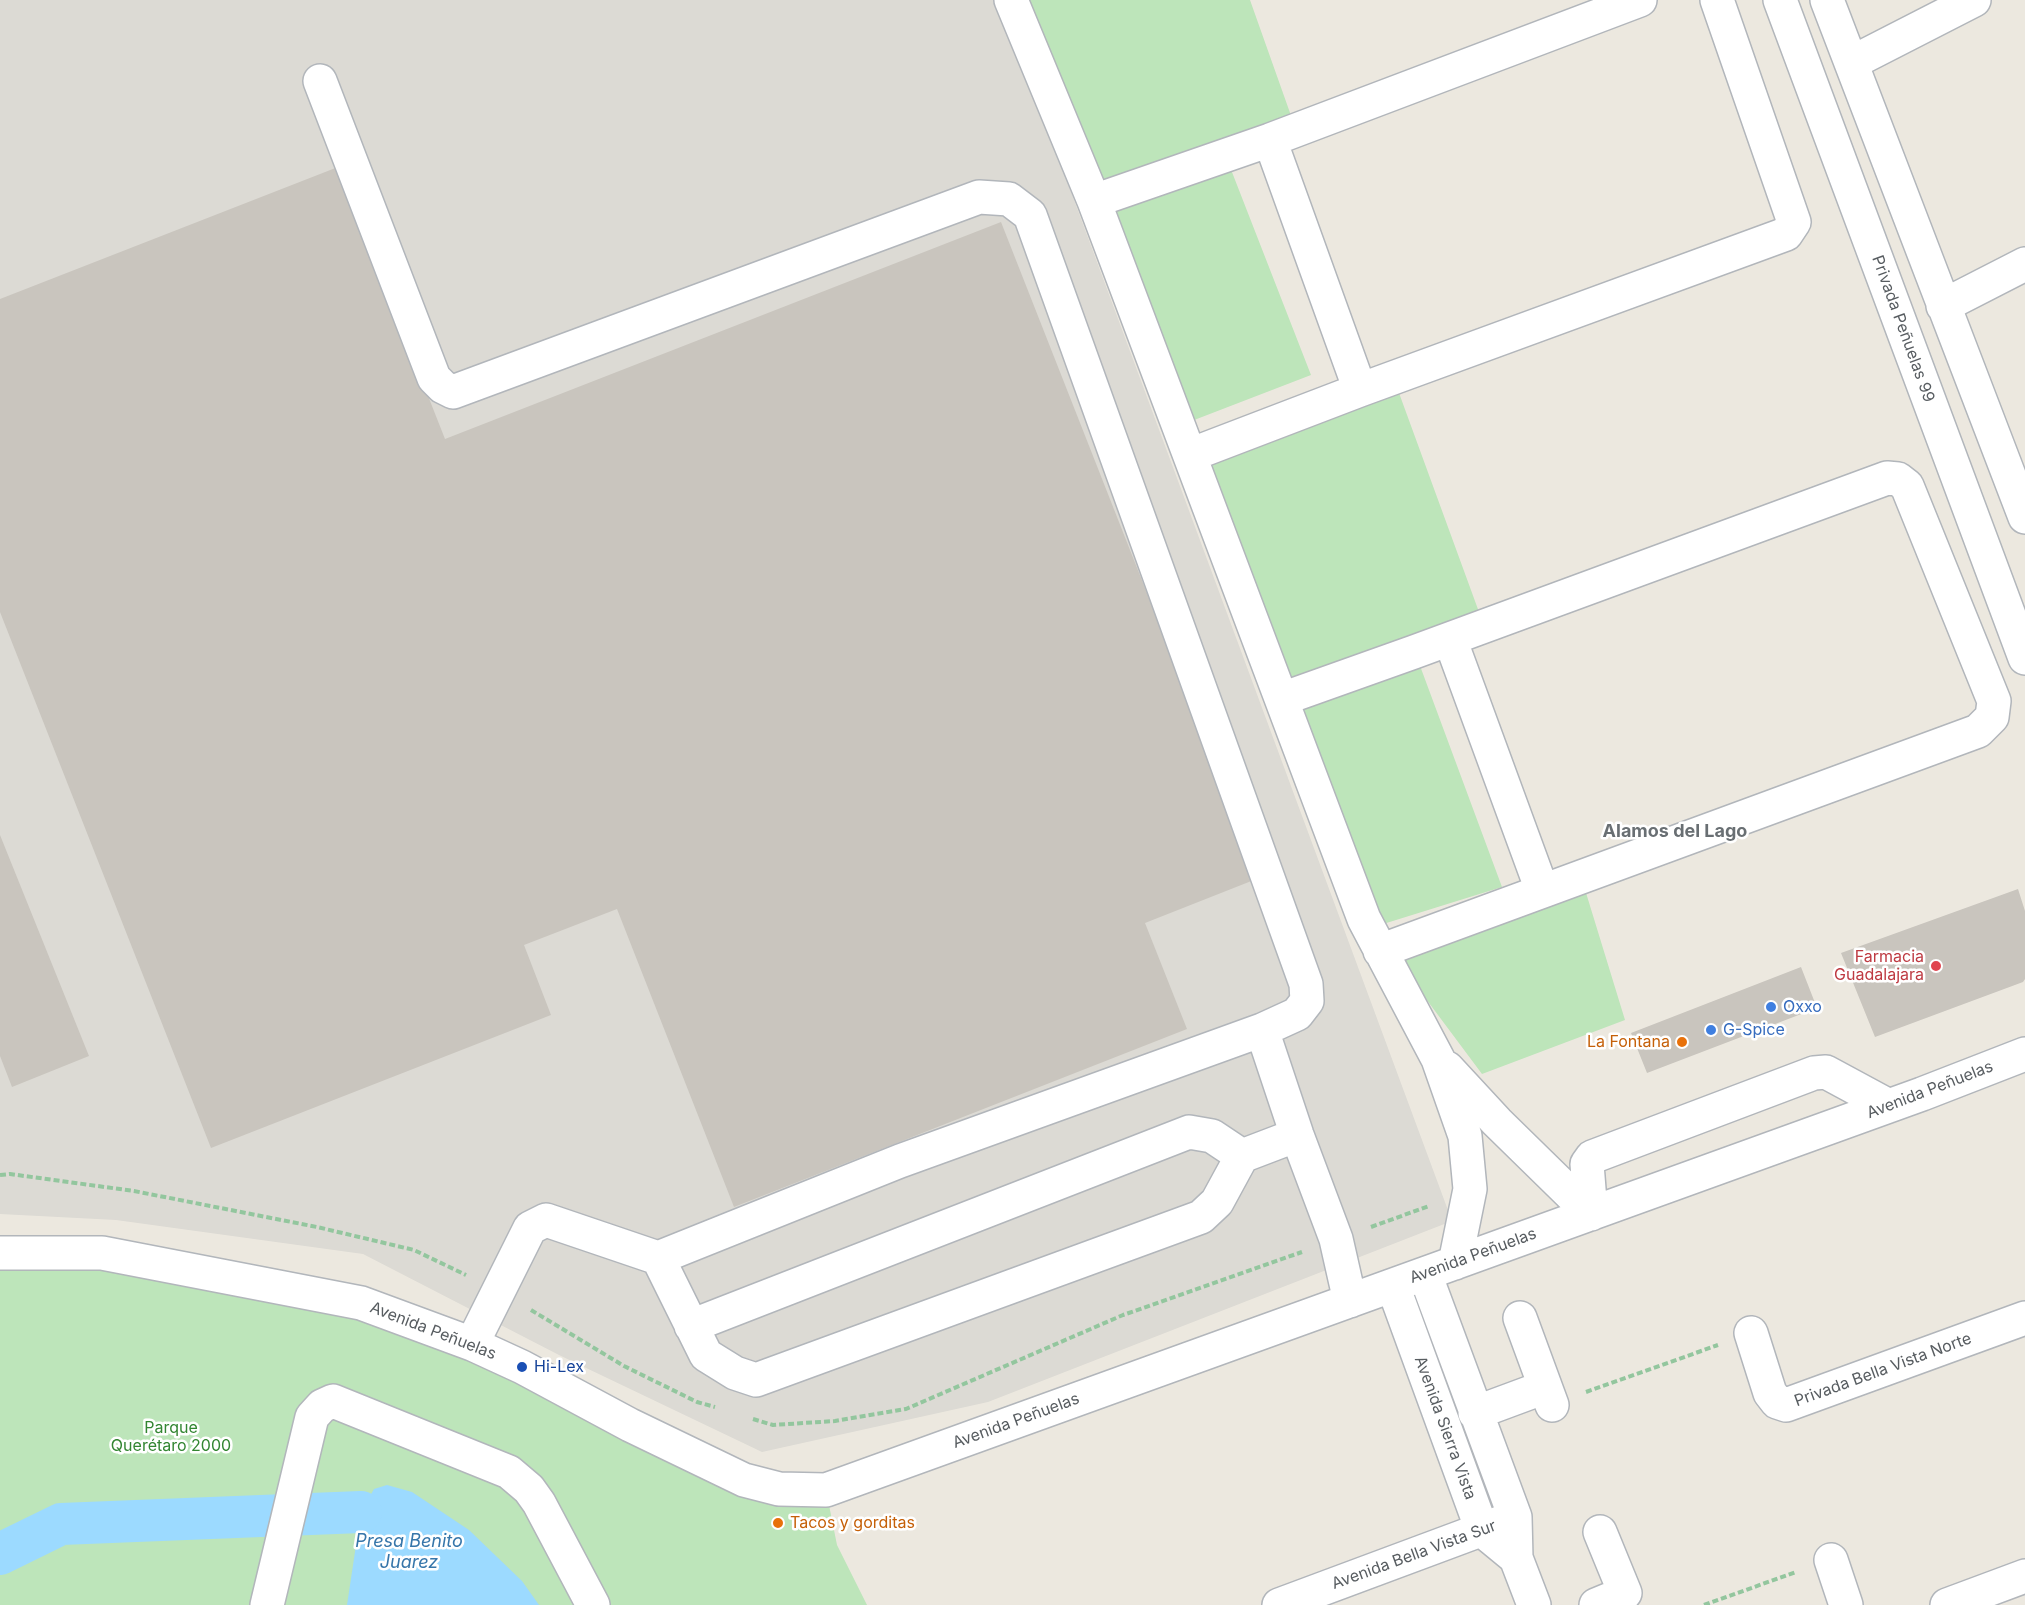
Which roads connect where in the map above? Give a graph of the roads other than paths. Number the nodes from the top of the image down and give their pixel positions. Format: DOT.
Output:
graph roads {
  1 [pos="1011,0"];
  2 [pos="1640,0"];
  3 [pos="1717,0"];
  4 [pos="1780,0"];
  5 [pos="1827,0"];
  6 [pos="1974,0"];
  7 [pos="1851,63"];
  8 [pos="320,81"];
  9 [pos="1270,140"];
  10 [pos="1898,186"];
  11 [pos="1094,201"];
  12 [pos="1856,202"];
  13 [pos="2025,264"];
  14 [pos="1943,306"];
  15 [pos="1360,390"];
  16 [pos="1989,424"];
  17 [pos="1945,441"];
  18 [pos="1190,455"];
  19 [pos="2025,518"];
  20 [pos="1450,639"];
  21 [pos="2025,658"];
  22 [pos="1282,699"];
  23 [pos="1542,890"];
  24 [pos="1380,951"];
  25 [pos="1262,1030"];
  26 [pos="2025,1054"];
  27 [pos="1438,1059"];
  28 [pos="1889,1106"];
  29 [pos="1297,1135"];
  30 [pos="1242,1156"];
  31 [pos="1591,1214"];
  32 [pos="0,1253"];
  33 [pos="658,1258"];
  34 [pos="1455,1263"];
  35 [pos="1425,1274"];
  36 [pos="1393,1286"];
  37 [pos="1350,1301"];
  38 [pos="1520,1318"];
  39 [pos="2025,1318"];
  40 [pos="691,1326"];
  41 [pos="1751,1333"];
  42 [pos="471,1344"];
  43 [pos="1476,1413"];
  44 [pos="1515,1517"];
  45 [pos="1482,1530"];
  46 [pos="1600,1532"];
  47 [pos="1516,1558"];
  48 [pos="1831,1560"];
  49 [pos="2025,1576"];
  50 [pos="1617,1601"];
  51 [pos="267,1605"];
  52 [pos="593,1605"];
  53 [pos="1279,1605"];
  54 [pos="1534,1605"];
  55 [pos="1846,1605"];
  56 [pos="1947,1605"];
  1 -- 11 [label="street"];
  2 -- 9 [label="street"];
  3 -- 15 [label="street"];
  4 -- 12 [label="street, Privada Peñuelas 99"];
  5 -- 7 [label="street"];
  6 -- 7 [label="street"];
  7 -- 10 [label="street"];
  8 -- 25 [label="street"];
  9 -- 11 [label="street"];
  9 -- 15 [label="street"];
  10 -- 12 [label="street"];
  10 -- 14 [label="street"];
  11 -- 18 [label="street"];
  12 -- 17 [label="street, Privada Peñuelas 99"];
  13 -- 14 [label="street"];
  14 -- 16 [label="street"];
  15 -- 18 [label="street"];
  16 -- 17 [label="street"];
  16 -- 19 [label="street"];
  17 -- 21 [label="street, Privada Peñuelas 99"];
  18 -- 22 [label="street"];
  20 -- 22 [label="street"];
  20 -- 23 [label="street"];
  20 -- 23 [label="street"];
  22 -- 24 [label="street"];
  23 -- 24 [label="street"];
  24 -- 27 [label="street"];
  25 -- 29 [label="street"];
  25 -- 33 [label="street"];
  26 -- 28 [label="street, Avenida Peñuelas"];
  27 -- 31 [label="street"];
  27 -- 34 [label="street"];
  28 -- 31 [label="street, Avenida Peñuelas"];
  28 -- 31 [label="street"];
  29 -- 30 [label="street"];
  29 -- 37 [label="street"];
  30 -- 40 [label="street"];
  30 -- 40 [label="street"];
  31 -- 34 [label="street, Avenida Peñuelas"];
  32 -- 42 [label="street, Avenida Peñuelas"];
  33 -- 40 [label="street"];
  33 -- 42 [label="street"];
  34 -- 35 [label="street, Avenida Peñuelas"];
  35 -- 36 [label="street, Avenida Peñuelas"];
  35 -- 43 [label="street, Avenida Sierra Vista"];
  36 -- 37 [label="street, Avenida Peñuelas"];
  36 -- 45 [label="street, Avenida Sierra Vista"];
  37 -- 42 [label="street, Avenida Peñuelas"];
  38 -- 43 [label="street"];
  39 -- 41 [label="street, Privada Bella Vista Norte"];
  43 -- 44 [label="street, Avenida Sierra Vista"];
  44 -- 45 [label="street, Avenida Bella Vista Sur"];
  44 -- 47 [label="street, Avenida Sierra Vista"];
  45 -- 47 [label="street, Avenida Sierra Vista"];
  45 -- 53 [label="street, Avenida Bella Vista Sur"];
  46 -- 50 [label="street"];
  47 -- 54 [label="street, Avenida Sierra Vista"];
  48 -- 55 [label="street"];
  49 -- 56 [label="street"];
  51 -- 52 [label="street"];
}
